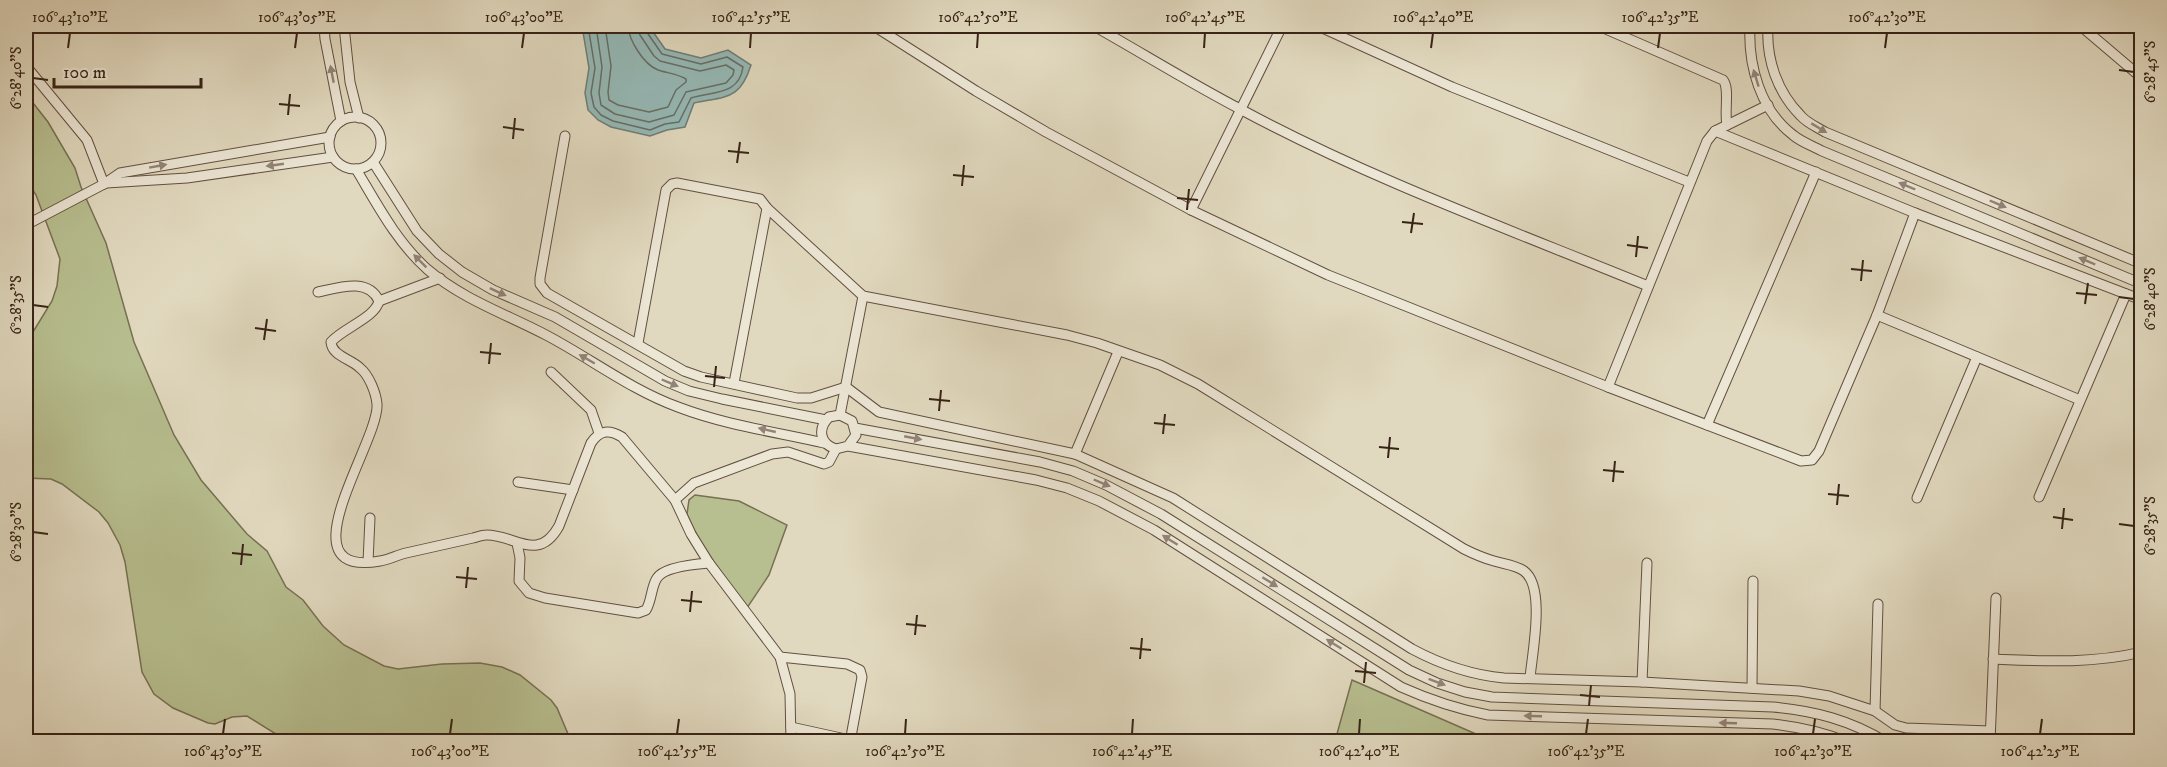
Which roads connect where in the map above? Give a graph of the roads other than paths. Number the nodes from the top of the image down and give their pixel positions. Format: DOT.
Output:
graph roads {
  1 [pos="324,26"];
  2 [pos="344,26"];
  3 [pos="874,26"];
  4 [pos="1094,26"];
  5 [pos="1282,26"];
  6 [pos="1318,26"];
  7 [pos="1599,26"];
  8 [pos="1750,26"];
  9 [pos="1768,26"];
  10 [pos="2082,26"];
  11 [pos="26,66"];
  12 [pos="2142,78"];
  13 [pos="1768,105"];
  14 [pos="1240,110"];
  15 [pos="359,118"];
  16 [pos="341,122"];
  17 [pos="1727,125"];
  18 [pos="1715,131"];
  19 [pos="565,136"];
  20 [pos="330,137"];
  21 [pos="333,157"];
  22 [pos="373,162"];
  23 [pos="356,169"];
  24 [pos="1816,172"];
  25 [pos="1689,182"];
  26 [pos="104,184"];
  27 [pos="767,208"];
  28 [pos="1191,210"];
  29 [pos="1915,213"];
  30 [pos="27,224"];
  31 [pos="2142,264"];
  32 [pos="440,278"];
  33 [pos="2142,284"];
  34 [pos="1648,286"];
  35 [pos="318,292"];
  36 [pos="2126,294"];
  37 [pos="863,296"];
  38 [pos="2142,300"];
  39 [pos="379,301"];
  40 [pos="1877,315"];
  41 [pos="638,344"];
  42 [pos="1118,352"];
  43 [pos="1977,357"];
  44 [pos="551,372"];
  45 [pos="734,383"];
  46 [pos="846,387"];
  47 [pos="1608,387"];
  48 [pos="2080,400"];
  49 [pos="840,415"];
  50 [pos="826,420"];
  51 [pos="1707,425"];
  52 [pos="855,428"];
  53 [pos="599,433"];
  54 [pos="824,443"];
  55 [pos="848,446"];
  56 [pos="836,449"];
  57 [pos="1075,454"];
  58 [pos="518,482"];
  59 [pos="573,490"];
  60 [pos="2039,497"];
  61 [pos="1917,498"];
  62 [pos="675,500"];
  63 [pos="370,518"];
  64 [pos="517,543"];
  65 [pos="368,562"];
  66 [pos="1647,562"];
  67 [pos="709,564"];
  68 [pos="1753,581"];
  69 [pos="1996,598"];
  70 [pos="1878,604"];
  71 [pos="2142,652"];
  72 [pos="780,657"];
  73 [pos="1993,659"];
  74 [pos="1530,678"];
  75 [pos="1642,682"];
  76 [pos="1752,688"];
  77 [pos="1875,711"];
  78 [pos="791,727"];
  79 [pos="1990,731"];
  80 [pos="791,741"];
  81 [pos="850,741"];
  82 [pos="1847,741"];
  83 [pos="1886,741"];
  84 [pos="1990,741"];
  16 -- 1 [label="street, one-way"];
  2 -- 15 [label="street"];
  3 -- 28 [label="street"];
  4 -- 14 [label="street"];
  5 -- 14 [label="street"];
  6 -- 25 [label="street"];
  7 -- 17 [label="street"];
  13 -- 8 [label="street, one-way"];
  9 -- 31 [label="street, one-way"];
  10 -- 12 [label="street"];
  11 -- 26 [label="street"];
  13 -- 17 [label="street"];
  33 -- 13 [label="street, one-way"];
  14 -- 28 [label="street"];
  14 -- 34 [label="street"];
  15 -- 16 [label="street"];
  15 -- 22 [label="street"];
  16 -- 20 [label="street"];
  17 -- 18 [label="street"];
  18 -- 24 [label="street"];
  18 -- 25 [label="street"];
  19 -- 41 [label="street"];
  20 -- 21 [label="street"];
  26 -- 20 [label="street, one-way"];
  21 -- 23 [label="street"];
  21 -- 26 [label="street, one-way"];
  22 -- 23 [label="street"];
  22 -- 50 [label="street, one-way"];
  32 -- 23 [label="street, one-way"];
  24 -- 29 [label="street"];
  24 -- 51 [label="street"];
  25 -- 34 [label="street"];
  26 -- 30 [label="street"];
  27 -- 37 [label="street"];
  27 -- 41 [label="street"];
  27 -- 45 [label="street"];
  28 -- 47 [label="street"];
  29 -- 36 [label="street"];
  29 -- 40 [label="street"];
  32 -- 39 [label="street"];
  54 -- 32 [label="street, one-way"];
  34 -- 47 [label="street"];
  35 -- 39 [label="street"];
  36 -- 38 [label="street"];
  36 -- 48 [label="street"];
  37 -- 42 [label="street"];
  37 -- 46 [label="street"];
  39 -- 65 [label="street"];
  40 -- 43 [label="street"];
  40 -- 51 [label="street"];
  41 -- 45 [label="street"];
  42 -- 57 [label="street"];
  42 -- 74 [label="street"];
  43 -- 48 [label="street"];
  43 -- 61 [label="street"];
  44 -- 53 [label="street"];
  45 -- 46 [label="street"];
  46 -- 49 [label="street"];
  46 -- 57 [label="street"];
  47 -- 51 [label="street"];
  48 -- 60 [label="street"];
  49 -- 50 [label="street"];
  49 -- 52 [label="street"];
  50 -- 54 [label="street"];
  52 -- 55 [label="street"];
  52 -- 83 [label="street, one-way"];
  53 -- 59 [label="street"];
  53 -- 62 [label="street"];
  54 -- 56 [label="street"];
  55 -- 56 [label="street"];
  82 -- 55 [label="street, one-way"];
  56 -- 62 [label="street"];
  57 -- 74 [label="street"];
  58 -- 59 [label="street"];
  59 -- 64 [label="street"];
  62 -- 67 [label="street"];
  63 -- 65 [label="street"];
  64 -- 65 [label="street"];
  64 -- 67 [label="street"];
  66 -- 75 [label="street"];
  67 -- 72 [label="street"];
  68 -- 76 [label="street"];
  69 -- 73 [label="street"];
  70 -- 77 [label="street"];
  71 -- 73 [label="street"];
  72 -- 78 [label="street"];
  72 -- 81 [label="street"];
  73 -- 79 [label="street"];
  74 -- 75 [label="street"];
  75 -- 76 [label="street"];
  76 -- 77 [label="street"];
  77 -- 79 [label="street"];
  78 -- 80 [label="street"];
  78 -- 81 [label="street"];
  79 -- 84 [label="street"];
}
